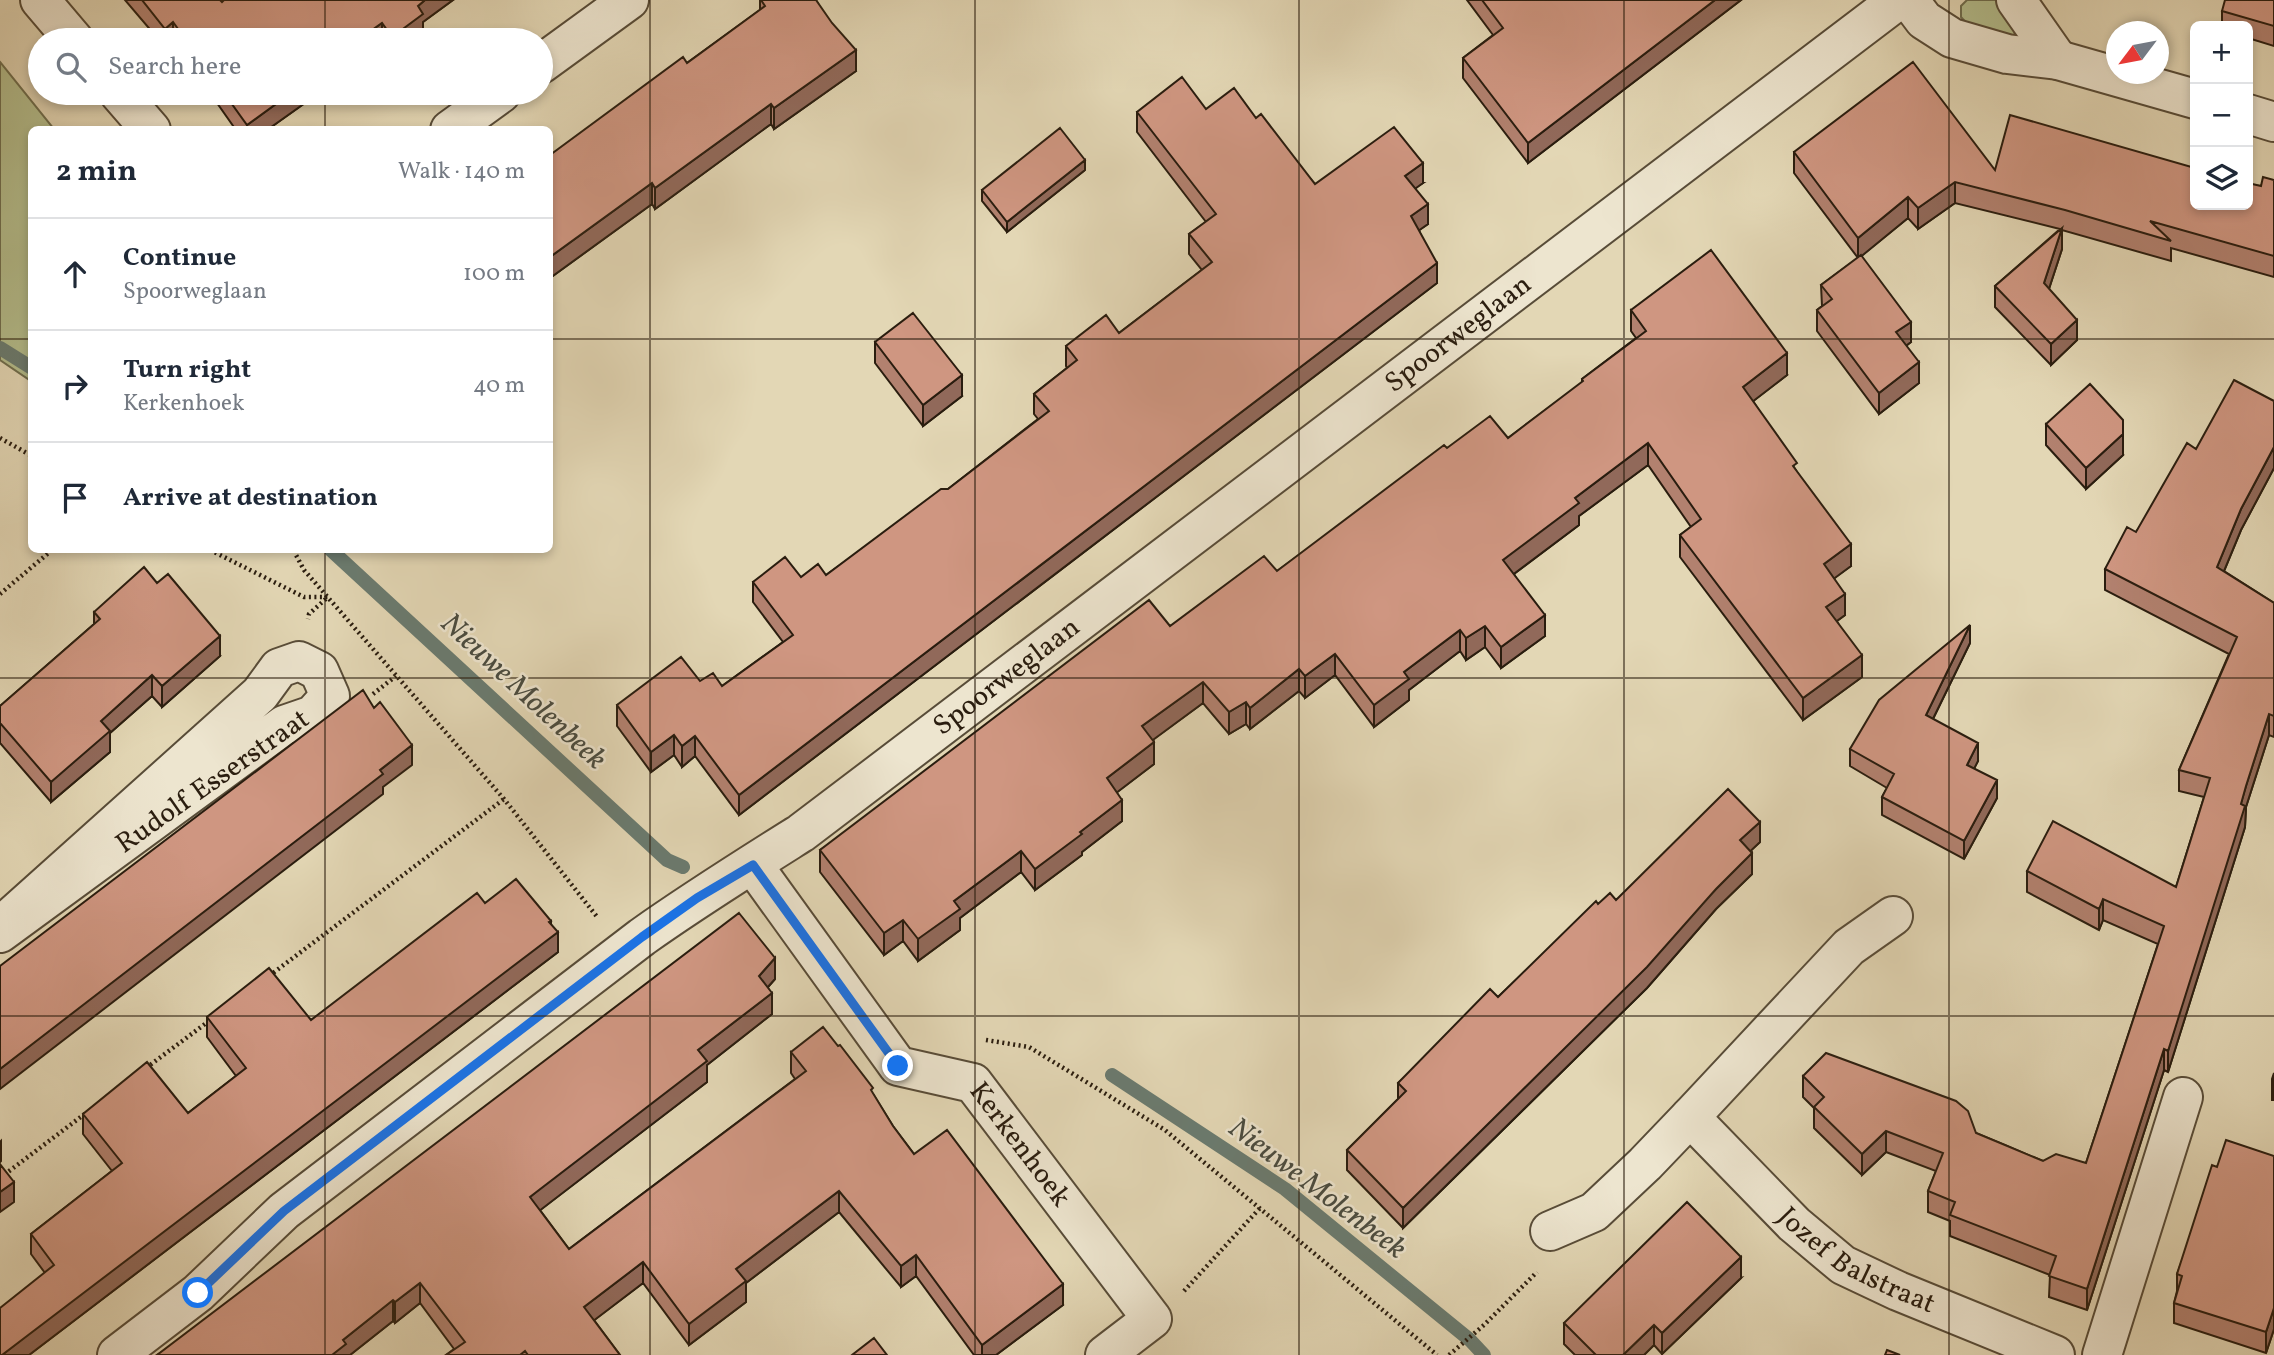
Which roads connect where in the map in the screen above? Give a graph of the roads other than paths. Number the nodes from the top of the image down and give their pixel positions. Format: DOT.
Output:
graph roads {
  1 [pos="40,0"];
  2 [pos="628,0"];
  3 [pos="1898,0"];
  4 [pos="1909,0"];
  5 [pos="2016,0"];
  6 [pos="64,28"];
  7 [pos="553,55"];
  8 [pos="2059,60"];
  9 [pos="2190,98"];
  10 [pos="129,105"];
  11 [pos="484,105"];
  12 [pos="2253,116"];
  13 [pos="2274,122"];
  14 [pos="148,126"];
  15 [pos="456,126"];
  16 [pos="753,865"];
  17 [pos="1893,916"];
  18 [pos="0,927"];
  19 [pos="0,933"];
  20 [pos="2183,1097"];
  21 [pos="1690,1117"];
  22 [pos="1550,1231"];
  23 [pos="117,1355"];
  24 [pos="1105,1355"];
  25 [pos="2055,1355"];
  26 [pos="2102,1355"];
  1 -- 6 [label="street"];
  2 -- 7 [label="street"];
  3 -- 16 [label="street, Spoorweglaan"];
  4 -- 8 [label="street"];
  5 -- 8 [label="street"];
  8 -- 9 [label="street"];
  10 -- 14 [label="street"];
  11 -- 15 [label="street"];
  12 -- 13 [label="street"];
  16 -- 23 [label="street, Spoorweglaan"];
  16 -- 24 [label="street, Kerkenhoek"];
  17 -- 21 [label="street"];
  18 -- 19 [label="street, Rudolf Esserstraat"];
  20 -- 26 [label="street"];
  21 -- 22 [label="street"];
  21 -- 25 [label="street, Jozef Balstraat"];
}
